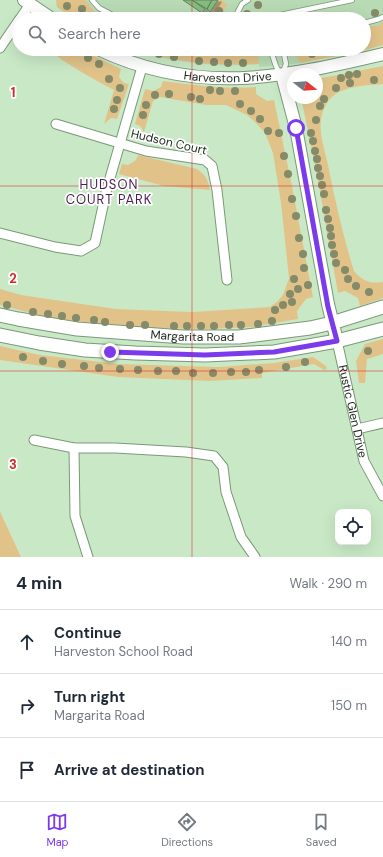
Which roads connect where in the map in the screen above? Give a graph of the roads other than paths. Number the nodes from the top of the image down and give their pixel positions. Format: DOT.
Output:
graph roads {
  1 [pos="92,0"];
  2 [pos="248,0"];
  3 [pos="352,0"];
  4 [pos="29,1"];
  5 [pos="23,12"];
  6 [pos="43,12"];
  7 [pos="107,12"];
  8 [pos="238,12"];
  9 [pos="295,12"];
  10 [pos="383,17"];
  11 [pos="371,21"];
  12 [pos="12,30"];
  13 [pos="0,48"];
  14 [pos="383,54"];
  15 [pos="115,56"];
  16 [pos="273,56"];
  17 [pos="284,56"];
  18 [pos="142,67"];
  19 [pos="282,76"];
  20 [pos="56,124"];
  21 [pos="120,143"];
  22 [pos="0,233"];
  23 [pos="227,280"];
  24 [pos="383,307"];
  25 [pos="0,315"];
  26 [pos="332,323"];
  27 [pos="383,329"];
  28 [pos="0,335"];
  29 [pos="337,341"];
  30 [pos="383,423"];
  31 [pos="357,429"];
  32 [pos="34,440"];
  33 [pos="74,448"];
  34 [pos="383,496"];
  35 [pos="88,557"];
  36 [pos="255,557"];
  1 -- 7 [label="lane"];
  2 -- 8 [label="lane"];
  3 -- 9 [label="lane"];
  4 -- 5 [label="street"];
  4 -- 6 [label="street"];
  10 -- 11 [label="lane"];
  12 -- 13 [label="street"];
  14 -- 19 [label="street, Harveston Drive"];
  15 -- 18 [label="street, Harveston Drive"];
  16 -- 19 [label="lane"];
  17 -- 19 [label="lane"];
  18 -- 19 [label="street, Harveston Drive"];
  18 -- 21 [label="street"];
  19 -- 26 [label="street, Rustic Glen Drive"];
  20 -- 21 [label="street, Hudson Court"];
  21 -- 22 [label="street"];
  21 -- 23 [label="street, Hudson Court"];
  24 -- 26 [label="main road, Margarita Road"];
  25 -- 26 [label="main road, Margarita Road"];
  26 -- 29 [label="street, Rustic Glen Drive"];
  27 -- 29 [label="main road, Margarita Road"];
  28 -- 29 [label="main road, Margarita Road"];
  29 -- 31 [label="street, Rustic Glen Drive"];
  30 -- 31 [label="street"];
  31 -- 34 [label="street, Rustic Glen Drive"];
  32 -- 33 [label="street"];
  33 -- 35 [label="street"];
  33 -- 36 [label="street"];
}
